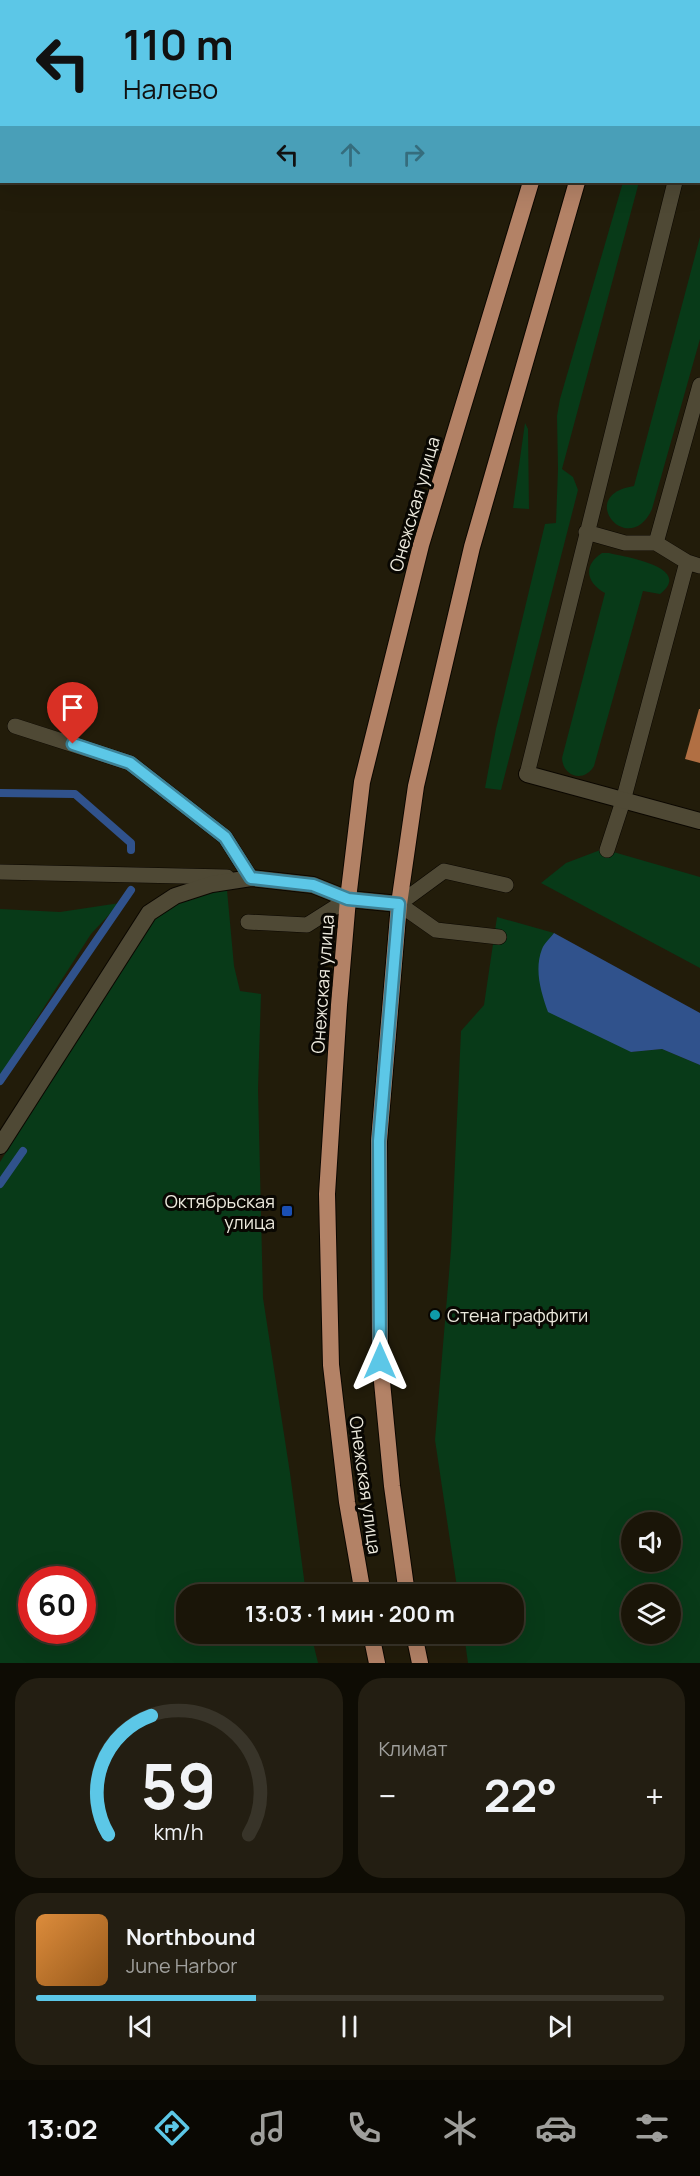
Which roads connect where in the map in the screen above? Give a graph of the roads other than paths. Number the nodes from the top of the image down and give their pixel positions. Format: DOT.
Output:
graph roads {
  1 [pos="531,183"];
  2 [pos="577,183"];
  3 [pos="675,183"];
  4 [pos="700,385"];
  5 [pos="586,532"];
  6 [pos="656,543"];
  7 [pos="694,564"];
  8 [pos="15,726"];
  9 [pos="527,774"];
  10 [pos="622,801"];
  11 [pos="700,821"];
  12 [pos="607,850"];
  13 [pos="0,872"];
  14 [pos="251,878"];
  15 [pos="506,885"];
  16 [pos="348,899"];
  17 [pos="399,904"];
  18 [pos="248,922"];
  19 [pos="499,938"];
  20 [pos="0,1146"];
  21 [pos="361,1584"];
  22 [pos="406,1584"];
  23 [pos="373,1644"];
  24 [pos="416,1644"];
  25 [pos="377,1663"];
  26 [pos="420,1663"];
  1 -- 16 [label="main road, Онежская улица"];
  2 -- 17 [label="main road, Онежская улица"];
  3 -- 5 [label="lane"];
  4 -- 6 [label="lane"];
  5 -- 6 [label="lane"];
  5 -- 9 [label="lane"];
  6 -- 7 [label="lane"];
  7 -- 10 [label="lane"];
  8 -- 14 [label="lane"];
  9 -- 10 [label="street"];
  10 -- 11 [label="street"];
  10 -- 12 [label="lane"];
  13 -- 14 [label="lane"];
  14 -- 16 [label="street"];
  14 -- 20 [label="street"];
  15 -- 17 [label="lane"];
  16 -- 17 [label="street"];
  16 -- 18 [label="lane"];
  16 -- 21 [label="main road, Онежская улица"];
  17 -- 19 [label="lane"];
  17 -- 22 [label="main road, Онежская улица"];
  23 -- 25 [label="main road"];
  24 -- 26 [label="main road"];
}
